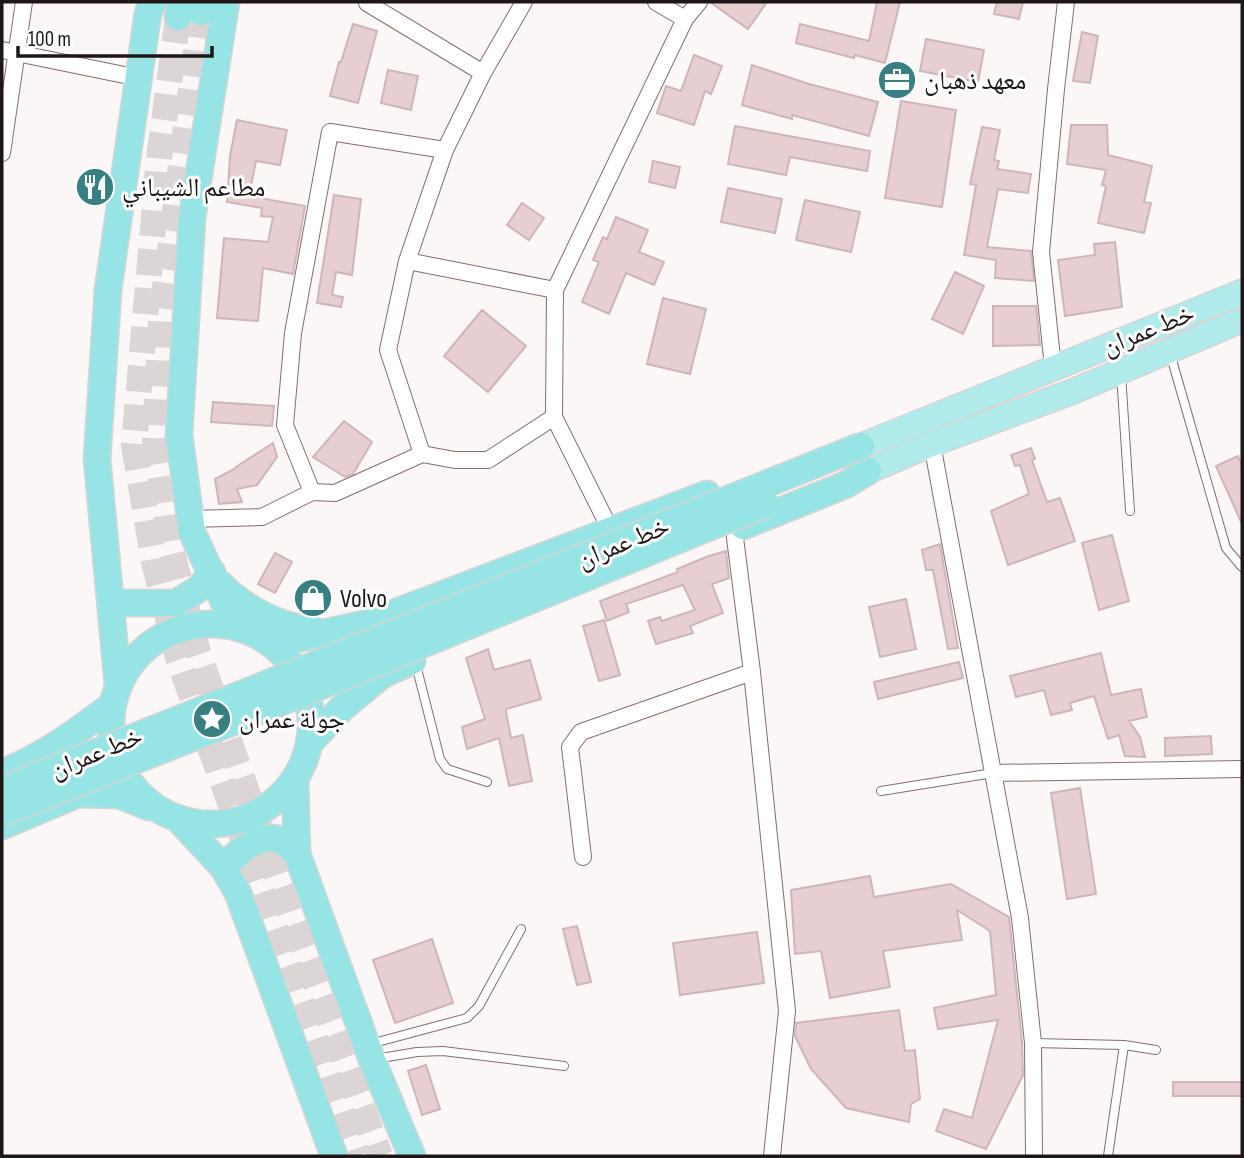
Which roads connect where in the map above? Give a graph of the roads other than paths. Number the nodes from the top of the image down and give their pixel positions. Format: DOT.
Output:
graph roads {
  1 [pos="24,2"];
  2 [pos="153,2"];
  3 [pos="226,2"];
  4 [pos="369,2"];
  5 [pos="524,2"];
  6 [pos="656,2"];
  7 [pos="699,2"];
  8 [pos="1066,2"];
  9 [pos="685,19"];
  10 [pos="8,51"];
  11 [pos="483,73"];
  12 [pos="139,78"];
  13 [pos="445,150"];
  14 [pos="2,153"];
  15 [pos="407,261"];
  16 [pos="555,290"];
  17 [pos="1242,292"];
  18 [pos="1242,320"];
  19 [pos="1170,351"];
  20 [pos="1053,367"];
  21 [pos="1121,371"];
  22 [pos="554,417"];
  23 [pos="932,444"];
  24 [pos="422,454"];
  25 [pos="865,458"];
  26 [pos="312,492"];
  27 [pos="1130,511"];
  28 [pos="189,519"];
  29 [pos="734,530"];
  30 [pos="611,531"];
  31 [pos="1242,567"];
  32 [pos="214,575"];
  33 [pos="111,603"];
  34 [pos="365,624"];
  35 [pos="235,625"];
  36 [pos="327,632"];
  37 [pos="273,643"];
  38 [pos="415,659"];
  39 [pos="752,673"];
  40 [pos="382,675"];
  41 [pos="115,695"];
  42 [pos="310,741"];
  43 [pos="30,762"];
  44 [pos="1242,768"];
  45 [pos="2,773"];
  46 [pos="993,773"];
  47 [pos="295,780"];
  48 [pos="487,782"];
  49 [pos="2,790"];
  50 [pos="881,792"];
  51 [pos="44,809"];
  52 [pos="156,810"];
  53 [pos="2,813"];
  54 [pos="181,821"];
  55 [pos="2,826"];
  56 [pos="297,854"];
  57 [pos="583,857"];
  58 [pos="223,867"];
  59 [pos="521,929"];
  60 [pos="1033,1043"];
  61 [pos="1124,1045"];
  62 [pos="1156,1050"];
  63 [pos="370,1052"];
  64 [pos="564,1066"];
  65 [pos="334,1156"];
  66 [pos="412,1156"];
  67 [pos="772,1156"];
  68 [pos="1034,1156"];
  69 [pos="1108,1156"];
  1 -- 10 [label="street"];
  2 -- 12 [label="highway"];
  3 -- 28 [label="highway"];
  4 -- 11 [label="street"];
  5 -- 11 [label="street"];
  6 -- 9 [label="street"];
  7 -- 9 [label="street"];
  8 -- 20 [label="street"];
  9 -- 16 [label="street"];
  10 -- 12 [label="street"];
  10 -- 14 [label="street"];
  11 -- 13 [label="street"];
  12 -- 33 [label="highway"];
  13 -- 15 [label="street"];
  13 -- 26 [label="street"];
  15 -- 16 [label="street"];
  15 -- 24 [label="street"];
  16 -- 22 [label="street"];
  17 -- 20 [label="main road, خط عمران"];
  18 -- 19 [label="main road, خط عمران"];
  19 -- 21 [label="main road, خط عمران"];
  19 -- 31 [label="lane"];
  20 -- 25 [label="main road, خط عمران"];
  21 -- 23 [label="main road, خط عمران"];
  21 -- 27 [label="lane"];
  22 -- 24 [label="street"];
  22 -- 30 [label="street"];
  23 -- 25 [label="main road, خط عمران"];
  23 -- 46 [label="street"];
  24 -- 26 [label="street"];
  25 -- 29 [label="highway"];
  25 -- 30 [label="highway"];
  25 -- 49 [label="highway, خط عمران, bridge"];
  25 -- 53 [label="highway, خط عمران, bridge"];
  26 -- 28 [label="street"];
  28 -- 32 [label="highway"];
  29 -- 38 [label="highway"];
  29 -- 39 [label="street"];
  30 -- 34 [label="highway"];
  32 -- 33 [label="highway"];
  32 -- 35 [label="highway"];
  32 -- 36 [label="highway"];
  33 -- 41 [label="highway"];
  34 -- 36 [label="highway"];
  34 -- 40 [label="highway"];
  35 -- 37 [label="highway"];
  35 -- 41 [label="highway"];
  36 -- 37 [label="highway"];
  37 -- 42 [label="highway"];
  38 -- 40 [label="highway"];
  38 -- 48 [label="lane"];
  39 -- 57 [label="street"];
  39 -- 67 [label="street"];
  40 -- 42 [label="highway"];
  41 -- 43 [label="highway"];
  41 -- 52 [label="highway"];
  42 -- 47 [label="highway"];
  43 -- 45 [label="highway"];
  43 -- 51 [label="highway"];
  44 -- 46 [label="street"];
  46 -- 50 [label="lane"];
  46 -- 60 [label="street"];
  47 -- 54 [label="highway"];
  47 -- 56 [label="highway"];
  51 -- 52 [label="highway"];
  51 -- 55 [label="highway"];
  52 -- 54 [label="highway"];
  54 -- 58 [label="highway"];
  56 -- 58 [label="highway"];
  56 -- 63 [label="highway"];
  58 -- 65 [label="highway"];
  59 -- 63 [label="lane"];
  60 -- 61 [label="lane"];
  60 -- 68 [label="street"];
  61 -- 62 [label="lane"];
  61 -- 69 [label="lane"];
  63 -- 64 [label="lane"];
  63 -- 66 [label="highway"];
}
